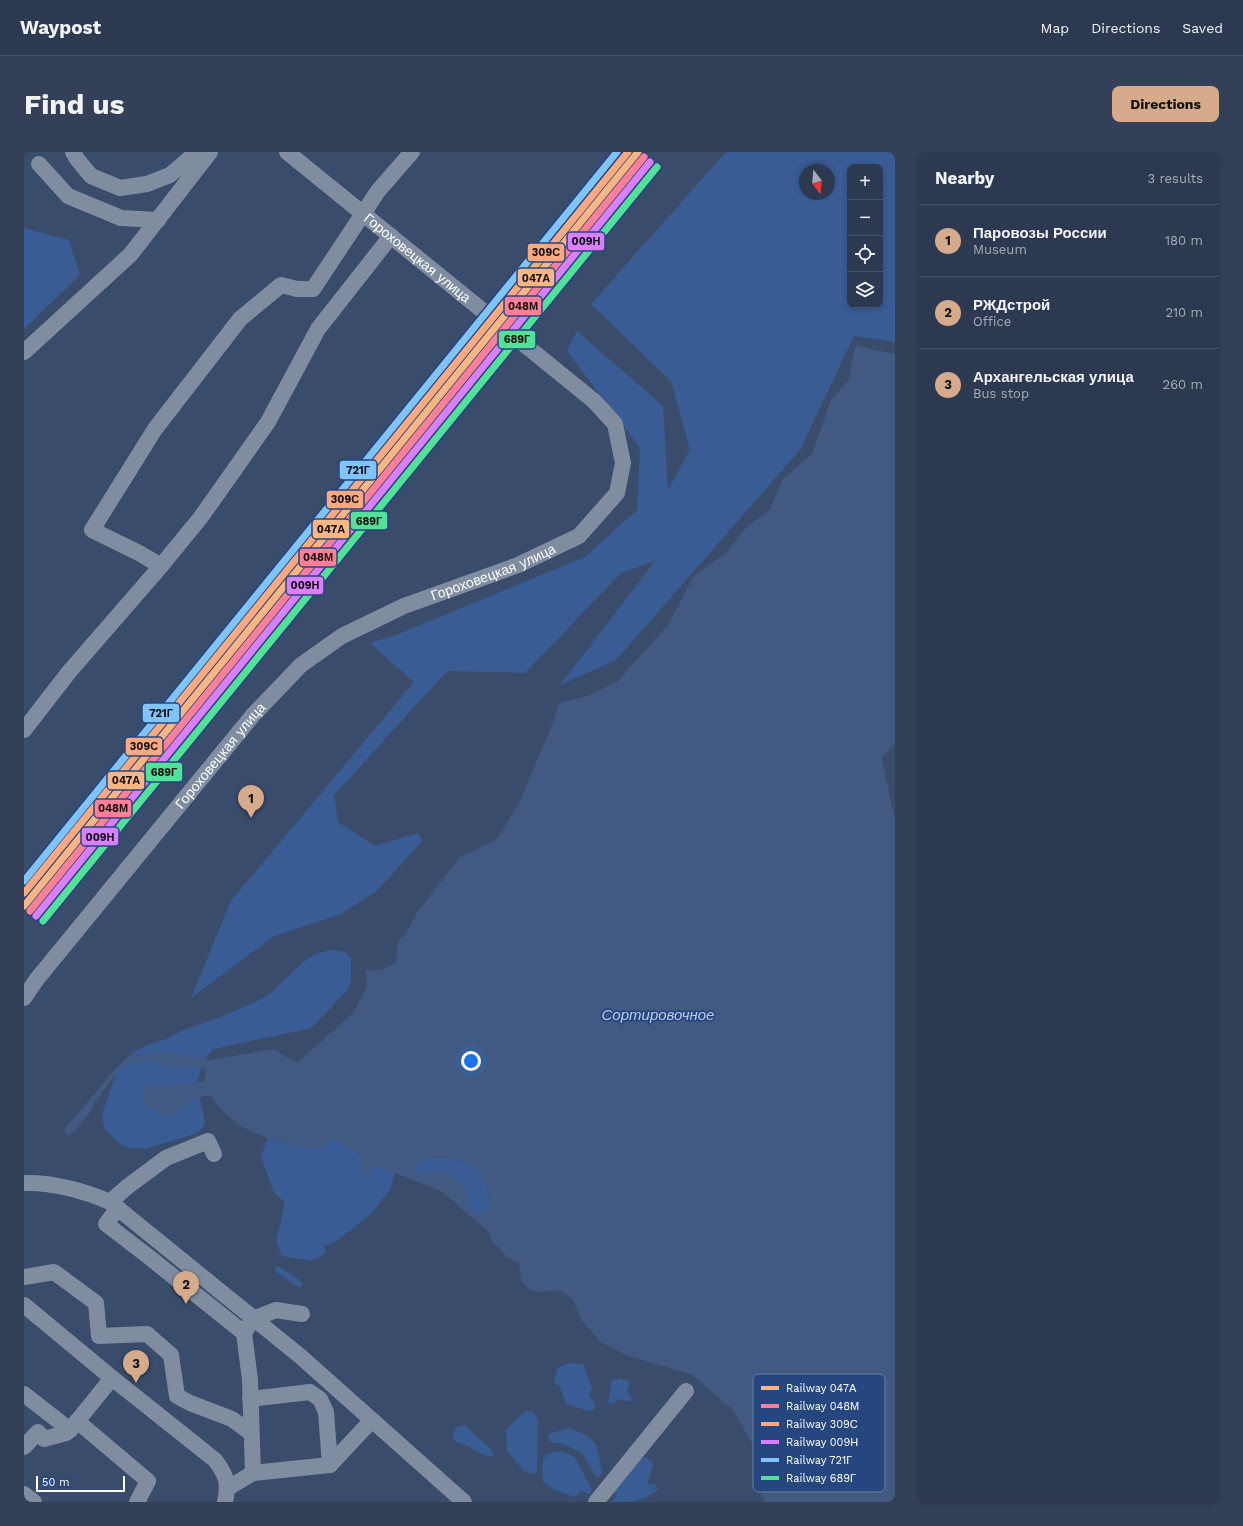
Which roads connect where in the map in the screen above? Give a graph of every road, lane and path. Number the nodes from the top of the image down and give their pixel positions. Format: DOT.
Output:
graph roads {
  1 [pos="73,152"];
  2 [pos="199,152"];
  3 [pos="210,152"];
  4 [pos="287,152"];
  5 [pos="412,152"];
  6 [pos="40,164"];
  7 [pos="158,220"];
  8 [pos="391,236"];
  9 [pos="24,352"];
  10 [pos="161,566"];
  11 [pos="24,730"];
  12 [pos="24,998"];
  13 [pos="214,1154"];
  14 [pos="24,1183"];
  15 [pos="114,1205"];
  16 [pos="156,1240"];
  17 [pos="145,1254"];
  18 [pos="24,1277"];
  19 [pos="24,1305"];
  20 [pos="302,1314"];
  21 [pos="253,1319"];
  22 [pos="244,1332"];
  23 [pos="99,1336"];
  24 [pos="85,1355"];
  25 [pos="112,1378"];
  26 [pos="686,1391"];
  27 [pos="24,1394"];
  28 [pos="177,1396"];
  29 [pos="250,1398"];
  30 [pos="161,1417"];
  31 [pos="372,1420"];
  32 [pos="74,1426"];
  33 [pos="251,1433"];
  34 [pos="24,1447"];
  35 [pos="330,1465"];
  36 [pos="253,1473"];
  37 [pos="24,1494"];
  38 [pos="227,1495"];
  39 [pos="34,1502"];
  40 [pos="137,1502"];
  41 [pos="464,1502"];
  42 [pos="596,1502"];
  1 -- 2 [label="street"];
  3 -- 7 [label="street"];
  4 -- 8 [label="street, Гороховецкая улица, bridge"];
  5 -- 10 [label="street"];
  6 -- 7 [label="street"];
  7 -- 9 [label="street"];
  8 -- 10 [label="street"];
  8 -- 12 [label="street, Гороховецкая улица, bridge"];
  10 -- 11 [label="street"];
  13 -- 15 [label="street"];
  14 -- 15 [label="street"];
  15 -- 16 [label="street"];
  15 -- 17 [label="street"];
  16 -- 17 [label="street"];
  16 -- 21 [label="street"];
  17 -- 22 [label="street"];
  18 -- 23 [label="street"];
  19 -- 24 [label="street"];
  20 -- 21 [label="street"];
  21 -- 22 [label="street"];
  21 -- 31 [label="street"];
  22 -- 29 [label="street"];
  23 -- 24 [label="street"];
  23 -- 28 [label="street"];
  24 -- 25 [label="street"];
  25 -- 30 [label="street"];
  25 -- 32 [label="street"];
  26 -- 42 [label="street"];
  27 -- 32 [label="street"];
  28 -- 30 [label="street"];
  28 -- 33 [label="street"];
  29 -- 33 [label="street"];
  29 -- 35 [label="street"];
  30 -- 38 [label="street"];
  31 -- 35 [label="street"];
  31 -- 41 [label="street"];
  32 -- 34 [label="street"];
  32 -- 40 [label="street"];
  33 -- 36 [label="street"];
  35 -- 36 [label="street"];
  36 -- 38 [label="street"];
  37 -- 39 [label="street"];
}
